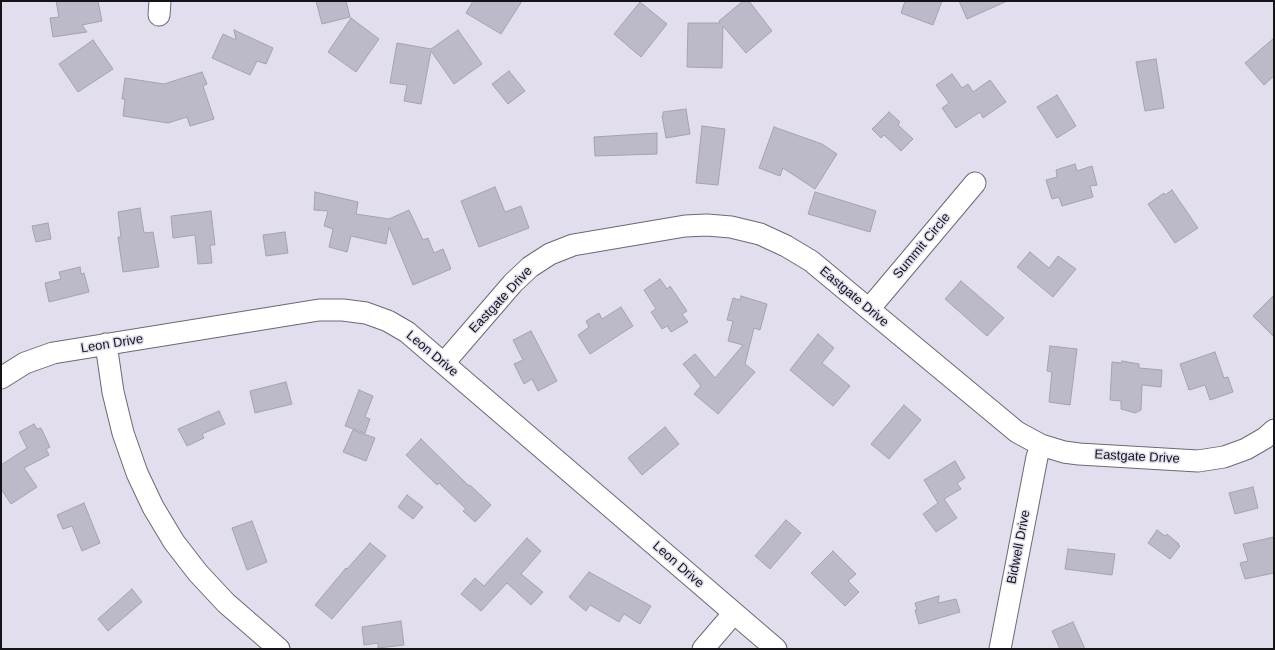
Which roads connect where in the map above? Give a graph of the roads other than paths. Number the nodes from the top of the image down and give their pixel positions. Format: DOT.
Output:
graph roads {
  1 [pos="975,183"];
  2 [pos="869,309"];
  3 [pos="106,344"];
  4 [pos="444,363"];
  5 [pos="1,378"];
  6 [pos="1274,430"];
  7 [pos="1040,445"];
  8 [pos="734,613"];
  9 [pos="278,649"];
  10 [pos="703,649"];
  11 [pos="776,649"];
  12 [pos="1000,649"];
  1 -- 2 [label="street, Summit Circle"];
  2 -- 4 [label="street, Eastgate Drive"];
  2 -- 7 [label="street, Eastgate Drive"];
  3 -- 4 [label="street, Leon Drive"];
  3 -- 5 [label="street, Leon Drive"];
  3 -- 9 [label="street"];
  4 -- 8 [label="street, Leon Drive"];
  6 -- 7 [label="street, Eastgate Drive"];
  7 -- 12 [label="street, Bidwell Drive"];
  8 -- 10 [label="street"];
  8 -- 11 [label="street, Leon Drive"];
}
